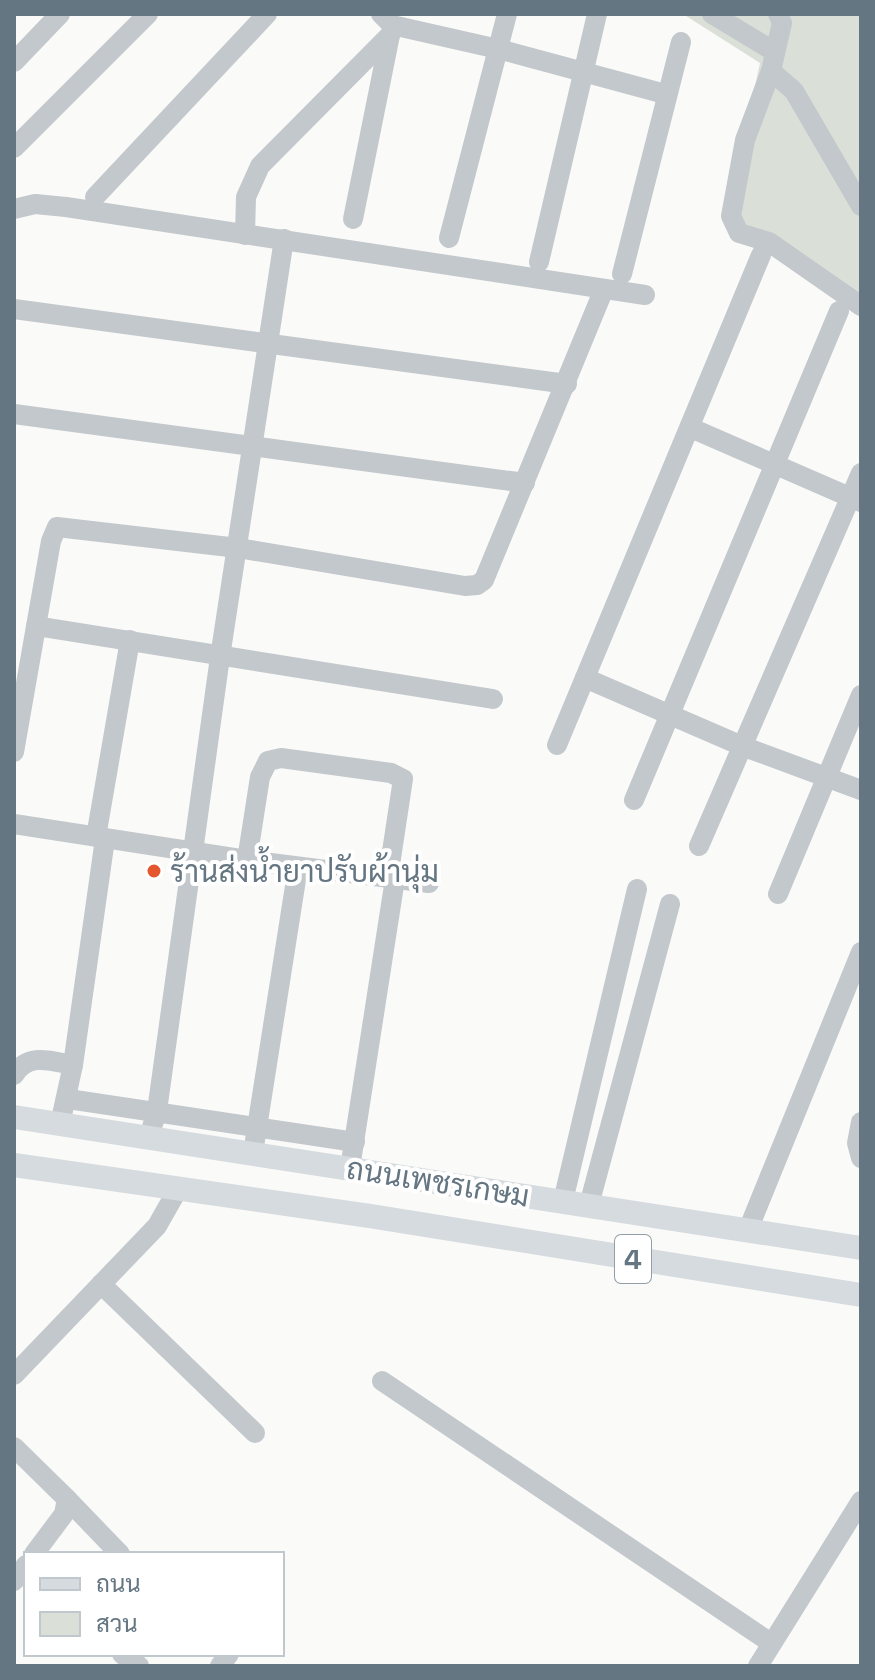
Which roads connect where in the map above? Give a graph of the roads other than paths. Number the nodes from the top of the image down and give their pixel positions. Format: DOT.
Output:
graph roads {
  1 [pos="60,14"];
  2 [pos="148,14"];
  3 [pos="267,14"];
  4 [pos="507,14"];
  5 [pos="597,14"];
  6 [pos="712,14"];
  7 [pos="778,14"];
  8 [pos="736,20"];
  9 [pos="386,21"];
  10 [pos="681,42"];
  11 [pos="498,49"];
  12 [pos="773,61"];
  13 [pos="14,62"];
  14 [pos="582,73"];
  15 [pos="665,94"];
  16 [pos="14,148"];
  17 [pos="95,197"];
  18 [pos="861,206"];
  19 [pos="14,209"];
  20 [pos="353,219"];
  21 [pos="245,235"];
  22 [pos="449,238"];
  23 [pos="284,239"];
  24 [pos="761,255"];
  25 [pos="539,262"];
  26 [pos="622,274"];
  27 [pos="604,289"];
  28 [pos="645,295"];
  29 [pos="861,306"];
  30 [pos="14,309"];
  31 [pos="839,311"];
  32 [pos="266,342"];
  33 [pos="567,384"];
  34 [pos="14,414"];
  35 [pos="691,428"];
  36 [pos="252,447"];
  37 [pos="775,464"];
  38 [pos="861,473"];
  39 [pos="525,483"];
  40 [pos="856,500"];
  41 [pos="238,548"];
  42 [pos="36,626"];
  43 [pos="130,640"];
  44 [pos="220,657"];
  45 [pos="585,678"];
  46 [pos="861,695"];
  47 [pos="493,699"];
  48 [pos="670,714"];
  49 [pos="557,745"];
  50 [pos="742,746"];
  51 [pos="14,752"];
  52 [pos="826,778"];
  53 [pos="861,790"];
  54 [pos="634,800"];
  55 [pos="14,824"];
  56 [pos="100,838"];
  57 [pos="699,846"];
  58 [pos="194,852"];
  59 [pos="247,860"];
  60 [pos="298,867"];
  61 [pos="391,878"];
  62 [pos="429,883"];
  63 [pos="637,889"];
  64 [pos="778,894"];
  65 [pos="670,904"];
  66 [pos="861,952"];
  67 [pos="73,1065"];
  68 [pos="14,1075"];
  69 [pos="68,1099"];
  70 [pos="157,1111"];
  71 [pos="14,1117"];
  72 [pos="861,1122"];
  73 [pos="60,1124"];
  74 [pos="257,1127"];
  75 [pos="149,1137"];
  76 [pos="355,1142"];
  77 [pos="253,1153"];
  78 [pos="861,1158"];
  79 [pos="14,1165"];
  80 [pos="350,1168"];
  81 [pos="178,1189"];
  82 [pos="563,1201"];
  83 [pos="589,1205"];
  84 [pos="748,1230"];
  85 [pos="861,1248"];
  86 [pos="101,1284"];
  87 [pos="861,1295"];
  88 [pos="14,1375"];
  89 [pos="382,1381"];
  90 [pos="255,1433"];
  91 [pos="14,1447"];
  92 [pos="67,1499"];
  93 [pos="861,1502"];
  94 [pos="36,1552"];
  95 [pos="118,1552"];
  96 [pos="771,1643"];
  97 [pos="758,1666"];
  1 -- 13 [label="street"];
  2 -- 16 [label="street"];
  3 -- 17 [label="street"];
  4 -- 11 [label="street"];
  5 -- 14 [label="street"];
  6 -- 8 [label="street"];
  7 -- 12 [label="street"];
  8 -- 12 [label="street"];
  9 -- 11 [label="street"];
  9 -- 20 [label="street"];
  9 -- 21 [label="street"];
  10 -- 15 [label="street"];
  11 -- 14 [label="street"];
  11 -- 22 [label="street"];
  12 -- 18 [label="street"];
  12 -- 29 [label="street"];
  14 -- 15 [label="street"];
  14 -- 25 [label="street"];
  15 -- 26 [label="street"];
  19 -- 21 [label="street"];
  21 -- 23 [label="street"];
  23 -- 27 [label="street"];
  23 -- 32 [label="street"];
  24 -- 35 [label="street"];
  27 -- 28 [label="street"];
  27 -- 33 [label="street"];
  30 -- 32 [label="street"];
  31 -- 37 [label="street"];
  32 -- 33 [label="street"];
  32 -- 36 [label="street"];
  33 -- 39 [label="street"];
  34 -- 36 [label="street"];
  35 -- 37 [label="street"];
  35 -- 45 [label="street"];
  36 -- 39 [label="street"];
  36 -- 41 [label="street"];
  37 -- 40 [label="street"];
  37 -- 48 [label="street"];
  38 -- 40 [label="street"];
  39 -- 41 [label="street"];
  40 -- 50 [label="street"];
  41 -- 42 [label="street"];
  41 -- 44 [label="street"];
  42 -- 43 [label="street"];
  42 -- 51 [label="street"];
  43 -- 44 [label="street"];
  43 -- 56 [label="street"];
  44 -- 47 [label="street"];
  44 -- 58 [label="street"];
  45 -- 48 [label="street"];
  45 -- 49 [label="street"];
  46 -- 52 [label="street"];
  48 -- 50 [label="street"];
  48 -- 54 [label="street"];
  50 -- 52 [label="street"];
  50 -- 57 [label="street"];
  52 -- 53 [label="street"];
  52 -- 64 [label="street"];
  55 -- 56 [label="street"];
  56 -- 58 [label="street"];
  56 -- 67 [label="street"];
  58 -- 59 [label="street"];
  58 -- 70 [label="street"];
  59 -- 60 [label="street"];
  59 -- 61 [label="street"];
  60 -- 61 [label="street"];
  60 -- 74 [label="street"];
  61 -- 62 [label="street"];
  61 -- 76 [label="street"];
  63 -- 82 [label="street"];
  65 -- 83 [label="street"];
  66 -- 84 [label="street"];
  67 -- 68 [label="street"];
  67 -- 69 [label="street"];
  69 -- 70 [label="street"];
  69 -- 73 [label="street"];
  70 -- 74 [label="street"];
  70 -- 75 [label="street"];
  71 -- 73 [label="main road, ถนนเพชรเกษม / 4"];
  72 -- 78 [label="street"];
  73 -- 75 [label="main road, ถนนเพชรเกษม / 4"];
  74 -- 76 [label="street"];
  74 -- 77 [label="street"];
  75 -- 77 [label="main road, ถนนเพชรเกษม / 4"];
  76 -- 80 [label="street"];
  77 -- 80 [label="main road, ถนนเพชรเกษม / 4"];
  79 -- 81 [label="main road, ถนนเพชรเกษม / 4"];
  80 -- 82 [label="main road, ถนนเพชรเกษม / 4"];
  81 -- 86 [label="street"];
  81 -- 87 [label="main road, ถนนเพชรเกษม / 4"];
  82 -- 83 [label="main road, ถนนเพชรเกษม / 4"];
  83 -- 84 [label="main road, ถนนเพชรเกษม / 4"];
  84 -- 85 [label="main road, ถนนเพชรเกษม / 4"];
  86 -- 88 [label="street"];
  86 -- 90 [label="street"];
  89 -- 96 [label="street"];
  91 -- 92 [label="street"];
  92 -- 94 [label="street"];
  92 -- 95 [label="street"];
  93 -- 96 [label="street"];
  96 -- 97 [label="street"];
}
